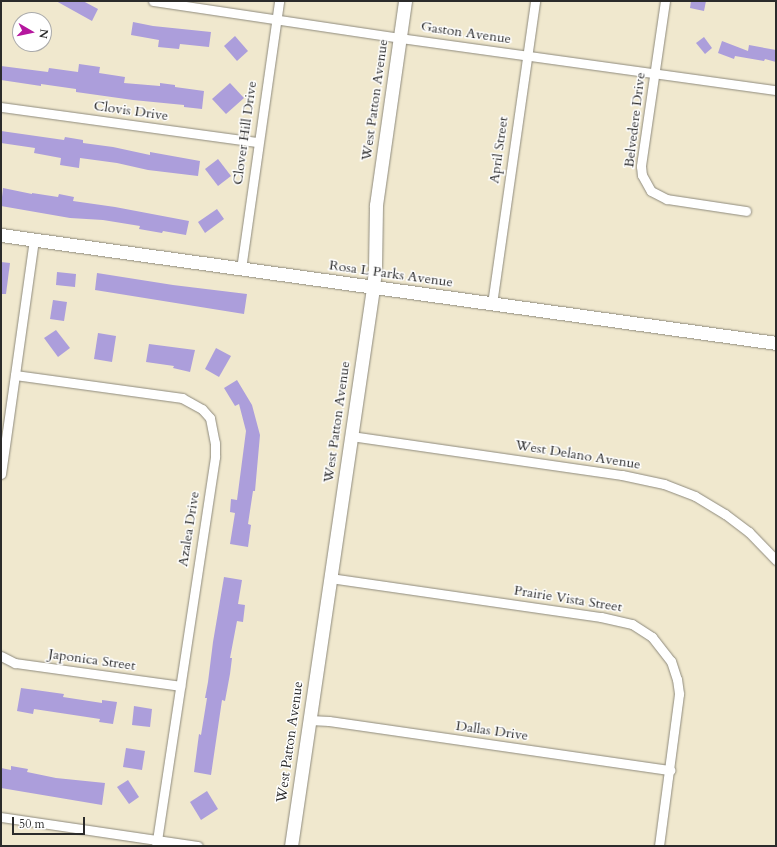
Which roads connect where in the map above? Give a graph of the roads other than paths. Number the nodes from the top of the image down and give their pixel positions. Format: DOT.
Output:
graph roads {
  1 [pos="153,1"];
  2 [pos="279,1"];
  3 [pos="406,1"];
  4 [pos="535,1"];
  5 [pos="665,1"];
  6 [pos="276,20"];
  7 [pos="400,38"];
  8 [pos="527,56"];
  9 [pos="655,73"];
  10 [pos="776,90"];
  11 [pos="1,107"];
  12 [pos="258,142"];
  13 [pos="746,210"];
  14 [pos="1,235"];
  15 [pos="34,240"];
  16 [pos="241,269"];
  17 [pos="373,288"];
  18 [pos="492,304"];
  19 [pos="776,343"];
  20 [pos="15,375"];
  21 [pos="351,436"];
  22 [pos="1,474"];
  23 [pos="776,560"];
  24 [pos="330,578"];
  25 [pos="1,656"];
  26 [pos="180,686"];
  27 [pos="310,720"];
  28 [pos="670,770"];
  29 [pos="1,817"];
  30 [pos="157,843"];
  31 [pos="198,846"];
  32 [pos="291,846"];
  33 [pos="659,846"];
  1 -- 6 [label="street, Gaston Avenue"];
  2 -- 6 [label="street, Clover Hill Drive"];
  3 -- 7 [label="street, West Patton Avenue"];
  4 -- 8 [label="street, April Street"];
  5 -- 9 [label="street, Belvedere Drive"];
  6 -- 7 [label="street, Gaston Avenue"];
  6 -- 12 [label="street, Clover Hill Drive"];
  7 -- 8 [label="street, Gaston Avenue"];
  7 -- 17 [label="street, West Patton Avenue"];
  8 -- 9 [label="street, Gaston Avenue"];
  8 -- 18 [label="street, April Street"];
  9 -- 10 [label="street, Gaston Avenue"];
  9 -- 13 [label="street, Belvedere Drive"];
  11 -- 12 [label="street, Clovis Drive"];
  12 -- 16 [label="street, Clover Hill Drive"];
  14 -- 15 [label="street, Rosa L Parks Avenue"];
  15 -- 16 [label="street, Rosa L Parks Avenue"];
  15 -- 20 [label="street"];
  16 -- 17 [label="street, Rosa L Parks Avenue"];
  17 -- 18 [label="street, Rosa L Parks Avenue"];
  17 -- 21 [label="street, West Patton Avenue"];
  18 -- 19 [label="street, Rosa L Parks Avenue"];
  20 -- 22 [label="street"];
  20 -- 26 [label="street, Azalea Drive"];
  21 -- 23 [label="street, West Delano Avenue"];
  21 -- 24 [label="street, West Patton Avenue"];
  24 -- 27 [label="street, West Patton Avenue"];
  24 -- 28 [label="street, Prairie Vista Street"];
  25 -- 26 [label="street, Japonica Street"];
  26 -- 30 [label="street, Azalea Drive"];
  27 -- 28 [label="street, Dallas Drive"];
  27 -- 32 [label="street, West Patton Avenue"];
  28 -- 33 [label="street, Prairie Vista Street"];
  29 -- 30 [label="street"];
  30 -- 31 [label="street"];
}
